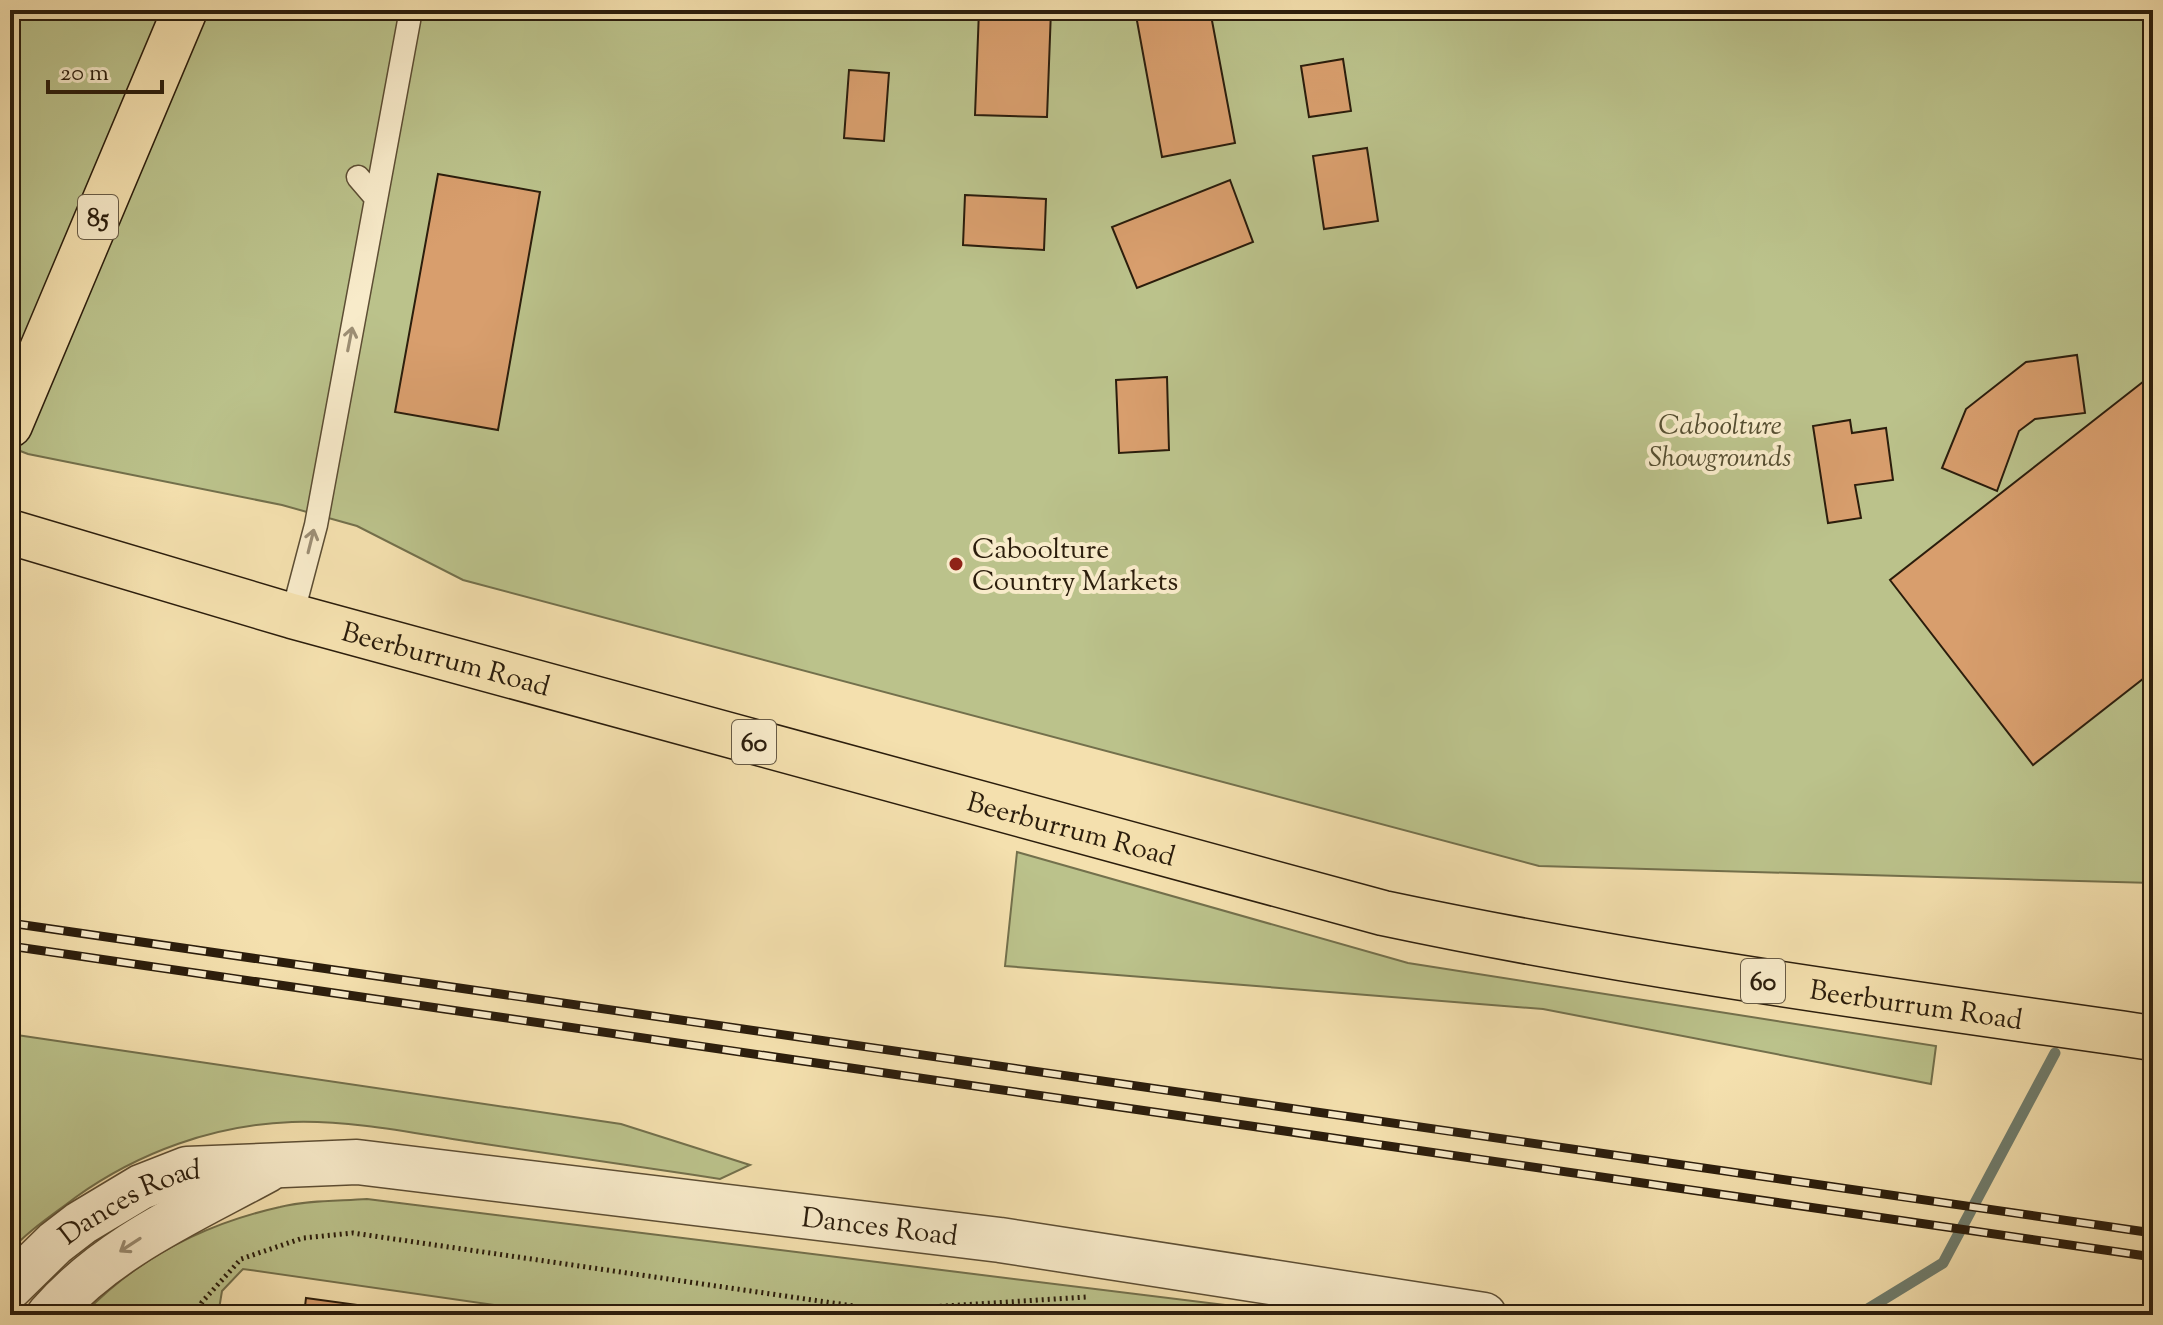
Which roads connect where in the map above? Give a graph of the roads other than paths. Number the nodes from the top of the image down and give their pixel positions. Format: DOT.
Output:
graph roads {
  1 [pos="185,10"];
  2 [pos="411,10"];
  3 [pos="398,82"];
  4 [pos="374,105"];
  5 [pos="358,177"];
  6 [pos="376,198"];
  7 [pos="10,425"];
  8 [pos="10,532"];
  9 [pos="292,616"];
  10 [pos="2153,1038"];
  11 [pos="272,1167"];
  12 [pos="10,1287"];
  13 [pos="49,1315"];
  14 [pos="1484,1315"];
  1 -- 7 [label="main road, 85"];
  2 -- 3 [label="lane"];
  3 -- 4 [label="lane"];
  3 -- 6 [label="lane"];
  5 -- 6 [label="lane"];
  9 -- 6 [label="lane, one-way"];
  8 -- 9 [label="main road, Beerburrum Road / 60"];
  9 -- 10 [label="main road, Beerburrum Road / 60"];
  11 -- 12 [label="street, Dances Road"];
  11 -- 13 [label="street, Dances Road, one-way"];
  11 -- 14 [label="street, Dances Road"];
}
